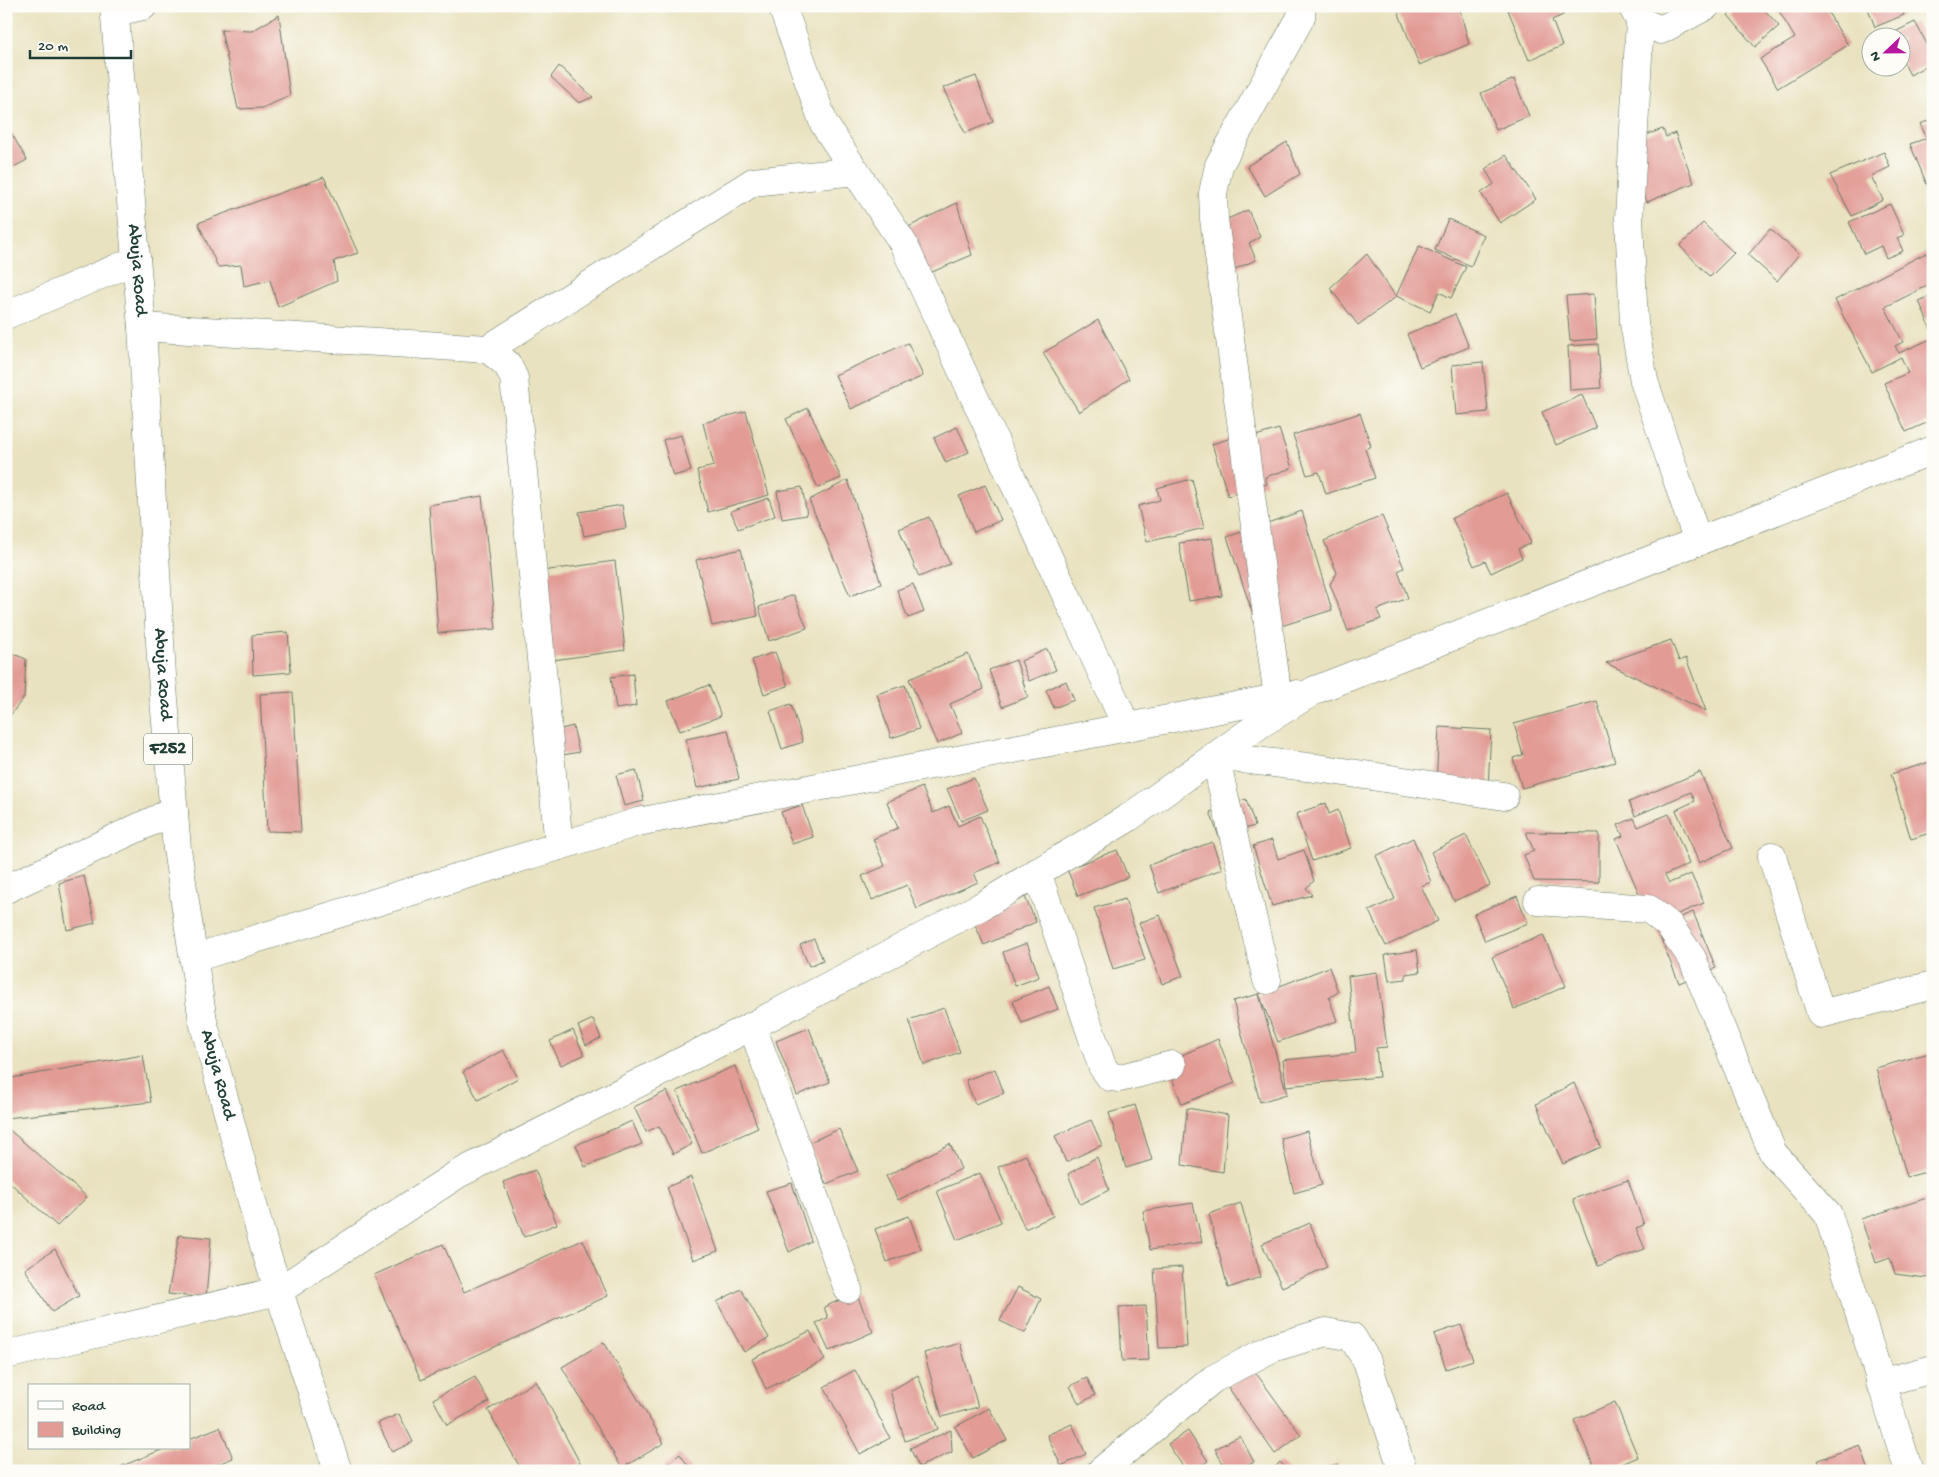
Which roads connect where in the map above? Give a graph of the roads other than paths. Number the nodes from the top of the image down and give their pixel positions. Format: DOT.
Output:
graph roads {
  1 [pos="142,6"];
  2 [pos="782,6"];
  3 [pos="1302,6"];
  4 [pos="1706,6"];
  5 [pos="114,9"];
  6 [pos="1636,14"];
  7 [pos="856,171"];
  8 [pos="136,260"];
  9 [pos="6,315"];
  10 [pos="142,327"];
  11 [pos="488,349"];
  12 [pos="1933,450"];
  13 [pos="1698,542"];
  14 [pos="1315,690"];
  15 [pos="1278,698"];
  16 [pos="1127,727"];
  17 [pos="1215,756"];
  18 [pos="1504,796"];
  19 [pos="174,811"];
  20 [pos="559,846"];
  21 [pos="1772,856"];
  22 [pos="1037,872"];
  23 [pos="6,889"];
  24 [pos="1538,901"];
  25 [pos="194,958"];
  26 [pos="1267,980"];
  27 [pos="1933,985"];
  28 [pos="752,1026"];
  29 [pos="1172,1065"];
  30 [pos="848,1289"];
  31 [pos="278,1291"];
  32 [pos="6,1355"];
  33 [pos="1933,1369"];
  34 [pos="1880,1383"];
  35 [pos="338,1471"];
  36 [pos="1101,1471"];
  37 [pos="1403,1471"];
  38 [pos="1909,1471"];
  1 -- 5 [label="street"];
  2 -- 7 [label="street"];
  3 -- 15 [label="street"];
  4 -- 6 [label="street"];
  5 -- 8 [label="street, Abuja Road / F252"];
  6 -- 13 [label="street"];
  7 -- 11 [label="street"];
  7 -- 16 [label="street"];
  8 -- 9 [label="street"];
  8 -- 10 [label="street, Abuja Road / F252"];
  10 -- 11 [label="street"];
  10 -- 19 [label="street, Abuja Road / F252"];
  11 -- 20 [label="street"];
  12 -- 13 [label="street"];
  13 -- 14 [label="street"];
  14 -- 15 [label="street"];
  14 -- 17 [label="street"];
  15 -- 16 [label="street"];
  16 -- 20 [label="street"];
  17 -- 18 [label="street"];
  17 -- 22 [label="street"];
  17 -- 26 [label="street"];
  19 -- 23 [label="street"];
  19 -- 25 [label="street, Abuja Road / F252"];
  20 -- 25 [label="street"];
  21 -- 27 [label="street"];
  22 -- 28 [label="street"];
  22 -- 29 [label="street"];
  24 -- 34 [label="street"];
  25 -- 31 [label="street, Abuja Road / F252"];
  28 -- 30 [label="street"];
  28 -- 31 [label="street"];
  31 -- 32 [label="street"];
  31 -- 35 [label="street, Abuja Road / F252"];
  33 -- 34 [label="street"];
  34 -- 38 [label="street"];
  36 -- 37 [label="street"];
}
